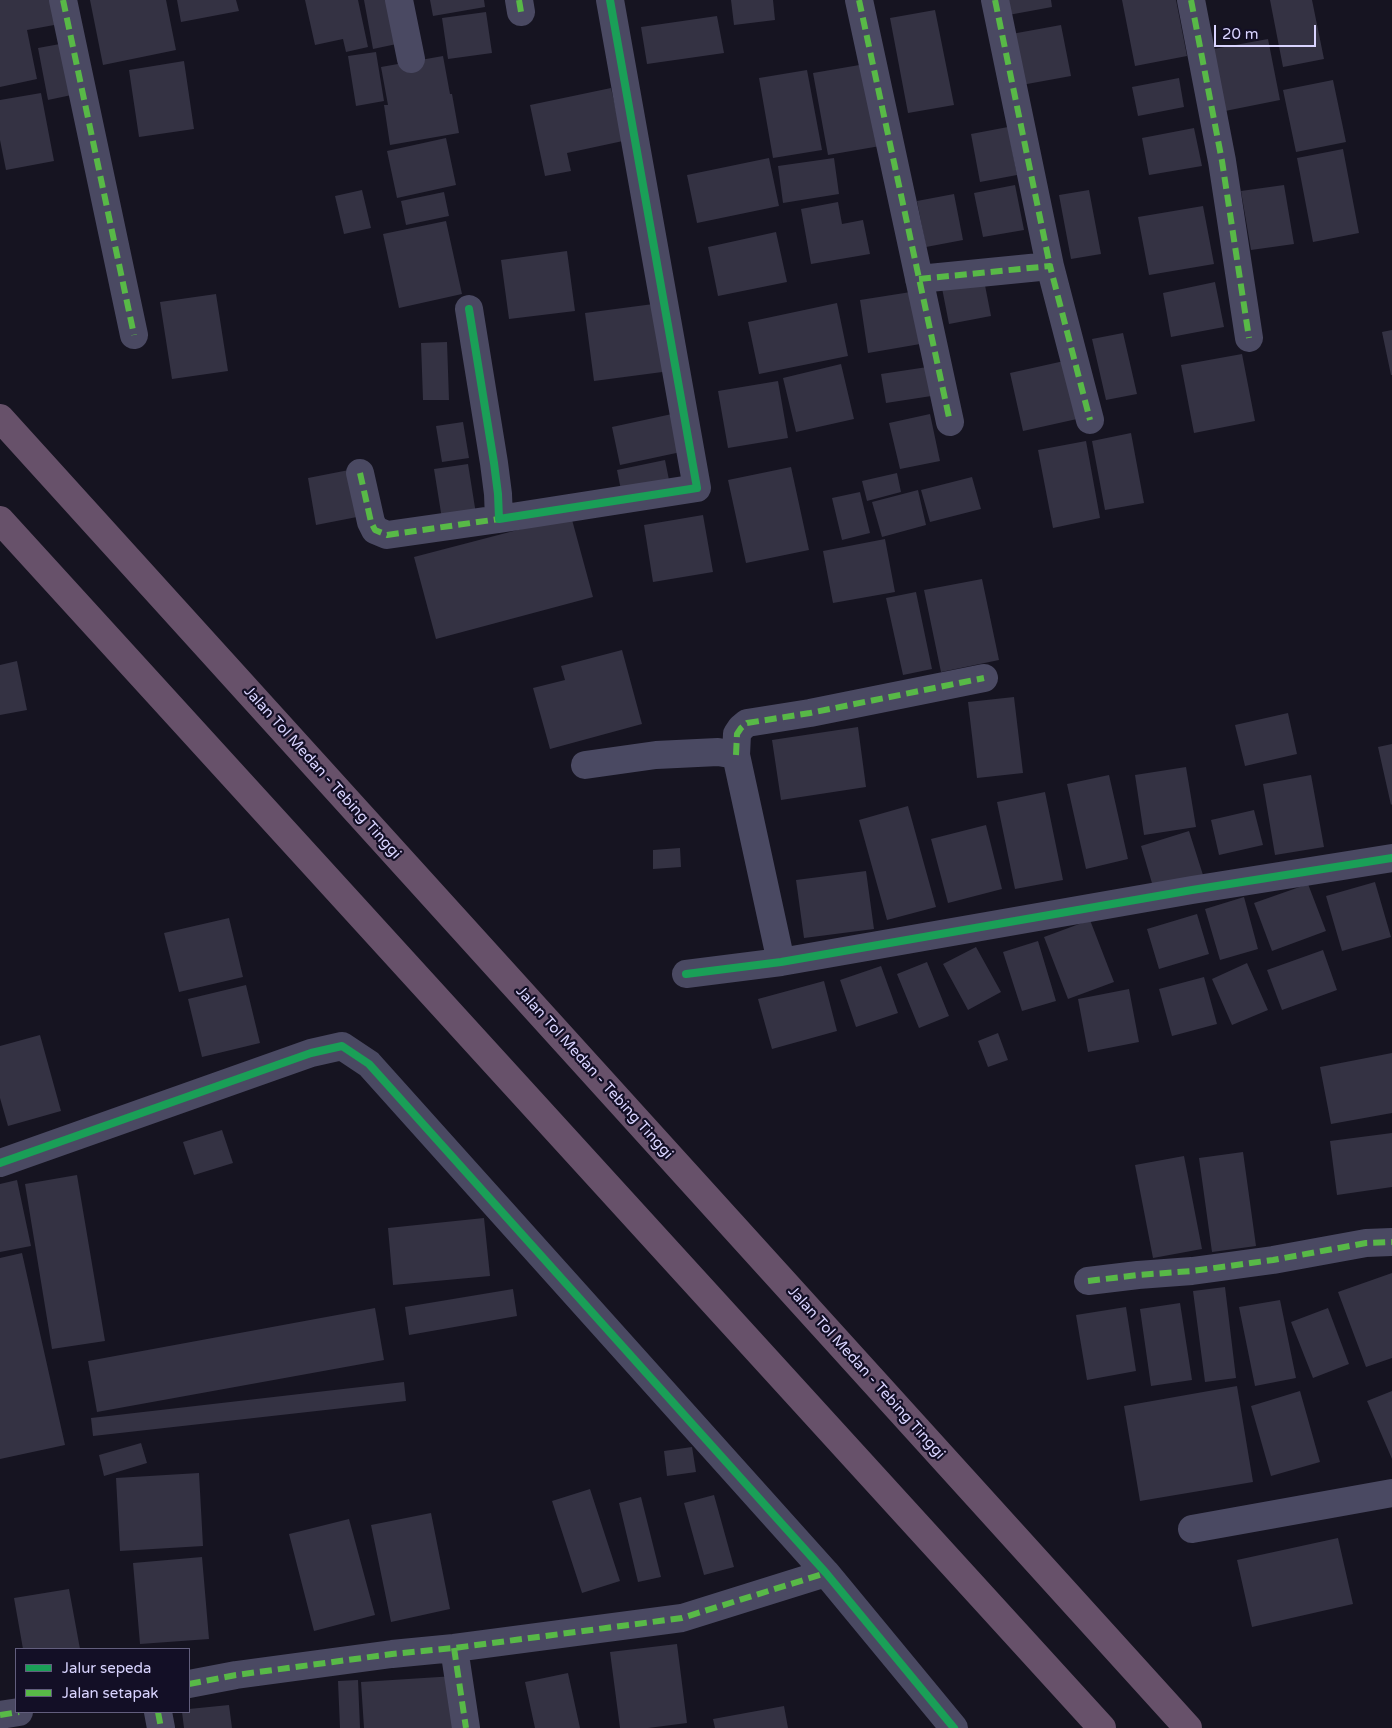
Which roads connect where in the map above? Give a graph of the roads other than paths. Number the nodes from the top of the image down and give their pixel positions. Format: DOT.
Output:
graph roads {
  1 [pos="62,0"];
  2 [pos="399,0"];
  3 [pos="610,0"];
  4 [pos="859,0"];
  5 [pos="996,0"];
  6 [pos="1191,0"];
  7 [pos="411,60"];
  8 [pos="1050,266"];
  9 [pos="920,279"];
  10 [pos="469,309"];
  11 [pos="134,335"];
  12 [pos="1249,338"];
  13 [pos="0,418"];
  14 [pos="1090,420"];
  15 [pos="950,422"];
  16 [pos="360,473"];
  17 [pos="499,519"];
  18 [pos="0,520"];
  19 [pos="984,678"];
  20 [pos="736,755"];
  21 [pos="585,765"];
  22 [pos="1392,858"];
  23 [pos="781,962"];
  24 [pos="686,974"];
  25 [pos="0,1162"];
  26 [pos="1392,1242"];
  27 [pos="1088,1282"];
  28 [pos="1392,1493"];
  29 [pos="1192,1529"];
  30 [pos="826,1573"];
  31 [pos="454,1648"];
  32 [pos="190,1684"];
  33 [pos="15,1713"];
  34 [pos="158,1713"];
  35 [pos="0,1715"];
  36 [pos="161,1728"];
  37 [pos="466,1728"];
  38 [pos="954,1728"];
  39 [pos="1102,1728"];
  40 [pos="1188,1728"];
  1 -- 11 [label="street"];
  2 -- 7 [label="street"];
  3 -- 17 [label="street"];
  4 -- 9 [label="street"];
  5 -- 8 [label="street"];
  6 -- 12 [label="street"];
  8 -- 9 [label="street"];
  8 -- 14 [label="street"];
  9 -- 15 [label="street"];
  10 -- 17 [label="street"];
  13 -- 40 [label="highway, Jalan Tol Medan - Tebing Tinggi"];
  16 -- 17 [label="street"];
  18 -- 39 [label="highway"];
  19 -- 20 [label="street"];
  20 -- 21 [label="street"];
  20 -- 23 [label="street"];
  22 -- 23 [label="street"];
  23 -- 24 [label="street"];
  25 -- 30 [label="street"];
  26 -- 27 [label="street"];
  28 -- 29 [label="street"];
  30 -- 31 [label="street"];
  30 -- 38 [label="street"];
  31 -- 32 [label="street"];
  31 -- 37 [label="street"];
  33 -- 35 [label="street"];
  34 -- 36 [label="street"];
}
